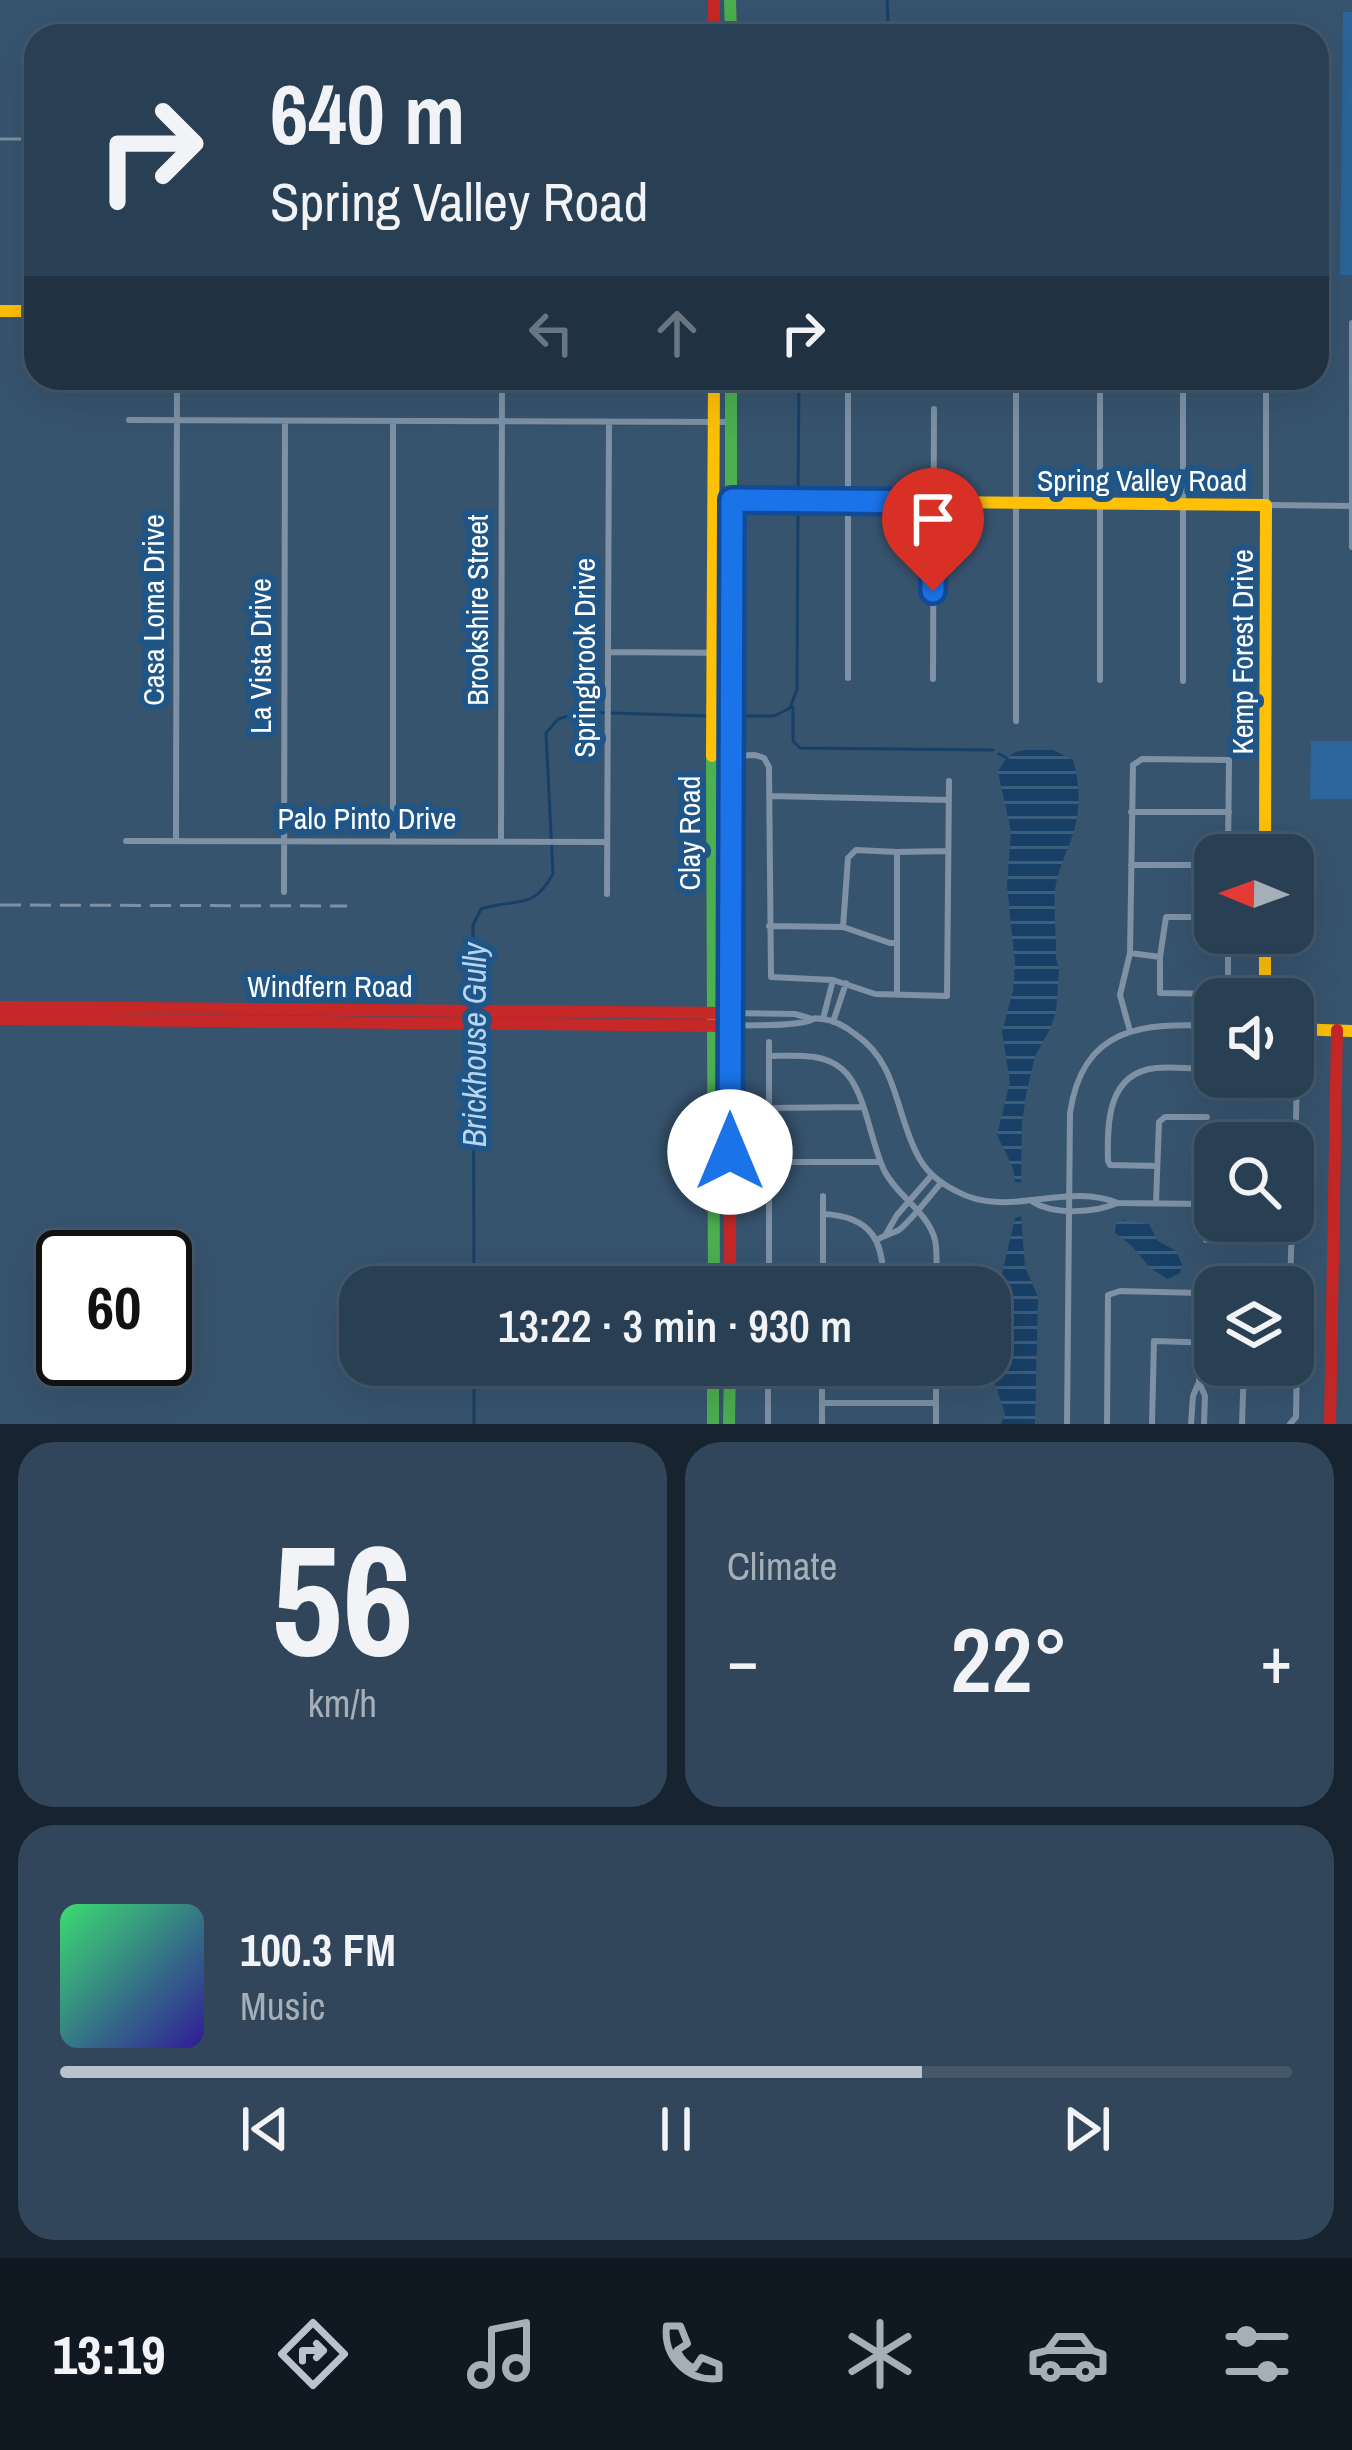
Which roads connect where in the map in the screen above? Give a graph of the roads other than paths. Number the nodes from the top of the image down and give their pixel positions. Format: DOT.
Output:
graph roads {
  1 [pos="1352,323"];
  2 [pos="177,390"];
  3 [pos="502,390"];
  4 [pos="714,390"];
  5 [pos="731,390"];
  6 [pos="848,390"];
  7 [pos="1016,390"];
  8 [pos="1100,390"];
  9 [pos="1183,390"];
  10 [pos="1266,390"];
  11 [pos="934,409"];
  12 [pos="129,420"];
  13 [pos="177,420"];
  14 [pos="285,421"];
  15 [pos="394,421"];
  16 [pos="502,422"];
  17 [pos="609,422"];
  18 [pos="714,422"];
  19 [pos="731,422"];
  20 [pos="715,500"];
  21 [pos="732,500"];
  22 [pos="848,502"];
  23 [pos="934,502"];
  24 [pos="1016,503"];
  25 [pos="1100,504"];
  26 [pos="1183,504"];
  27 [pos="1266,505"];
  28 [pos="1352,506"];
  29 [pos="1352,548"];
  30 [pos="608,652"];
  31 [pos="712,653"];
  32 [pos="732,653"];
  33 [pos="848,678"];
  34 [pos="933,679"];
  35 [pos="1100,680"];
  36 [pos="1183,681"];
  37 [pos="1016,721"];
  38 [pos="730,756"];
  39 [pos="949,781"];
  40 [pos="770,796"];
  41 [pos="949,800"];
  42 [pos="1131,812"];
  43 [pos="1228,812"];
  44 [pos="1228,834"];
  45 [pos="1265,834"];
  46 [pos="126,841"];
  47 [pos="176,842"];
  48 [pos="284,842"];
  49 [pos="393,842"];
  50 [pos="501,842"];
  51 [pos="607,842"];
  52 [pos="949,851"];
  53 [pos="897,852"];
  54 [pos="1130,865"];
  55 [pos="1194,865"];
  56 [pos="714,869"];
  57 [pos="730,871"];
  58 [pos="284,892"];
  59 [pos="607,894"];
  60 [pos="1194,917"];
  61 [pos="769,926"];
  62 [pos="843,926"];
  63 [pos="897,943"];
  64 [pos="1130,953"];
  65 [pos="1228,954"];
  66 [pos="1160,957"];
  67 [pos="833,980"];
  68 [pos="846,983"];
  69 [pos="897,995"];
  70 [pos="0,1007"];
  71 [pos="482,1017"];
  72 [pos="0,1019"];
  73 [pos="731,1019"];
  74 [pos="823,1019"];
  75 [pos="711,1020"];
  76 [pos="833,1022"];
  77 [pos="1194,1025"];
  78 [pos="1314,1029"];
  79 [pos="1345,1030"];
  80 [pos="1130,1031"];
  81 [pos="769,1042"];
  82 [pos="769,1056"];
  83 [pos="1194,1068"];
  84 [pos="1297,1098"];
  85 [pos="862,1107"];
  86 [pos="770,1108"];
  87 [pos="1207,1118"];
  88 [pos="1296,1118"];
  89 [pos="770,1162"];
  90 [pos="880,1162"];
  91 [pos="1157,1166"];
  92 [pos="932,1175"];
  93 [pos="941,1183"];
  94 [pos="920,1189"];
  95 [pos="823,1196"];
  96 [pos="928,1197"];
  97 [pos="1068,1198"];
  98 [pos="1034,1202"];
  99 [pos="908,1203"];
  100 [pos="1118,1203"];
  101 [pos="1156,1203"];
  102 [pos="1194,1204"];
  103 [pos="1068,1209"];
  104 [pos="916,1210"];
  105 [pos="824,1214"];
  106 [pos="714,1233"];
  107 [pos="730,1234"];
  108 [pos="886,1234"];
  109 [pos="877,1240"];
  110 [pos="714,1266"];
  111 [pos="730,1266"];
  112 [pos="769,1266"];
  113 [pos="823,1266"];
  114 [pos="883,1266"];
  115 [pos="936,1266"];
  116 [pos="1194,1293"];
  117 [pos="1194,1342"];
  118 [pos="713,1386"];
  119 [pos="730,1386"];
  120 [pos="768,1386"];
  121 [pos="822,1386"];
  122 [pos="936,1386"];
  123 [pos="1197,1386"];
  124 [pos="1201,1386"];
  125 [pos="1243,1386"];
  126 [pos="1297,1386"];
  127 [pos="822,1403"];
  128 [pos="936,1403"];
  129 [pos="713,1424"];
  130 [pos="730,1424"];
  131 [pos="768,1424"];
  132 [pos="822,1424"];
  133 [pos="936,1424"];
  134 [pos="1066,1424"];
  135 [pos="1107,1424"];
  136 [pos="1152,1424"];
  137 [pos="1191,1424"];
  138 [pos="1204,1424"];
  139 [pos="1242,1424"];
  140 [pos="1290,1424"];
  141 [pos="1330,1424"];
  1 -- 28 [label="street"];
  2 -- 13 [label="street, Casa Loma Drive"];
  3 -- 16 [label="street, Brookshire Street"];
  4 -- 18 [label="street, Clay Road"];
  5 -- 19 [label="street, Clay Road"];
  6 -- 22 [label="street"];
  7 -- 24 [label="street"];
  8 -- 25 [label="street"];
  9 -- 26 [label="street"];
  10 -- 27 [label="street, Kemp Forest Drive"];
  11 -- 23 [label="street"];
  12 -- 13 [label="street"];
  13 -- 14 [label="street"];
  13 -- 47 [label="street, Casa Loma Drive"];
  14 -- 15 [label="street"];
  14 -- 48 [label="street, La Vista Drive"];
  15 -- 16 [label="street"];
  15 -- 49 [label="street"];
  16 -- 17 [label="street"];
  16 -- 50 [label="street, Brookshire Street"];
  17 -- 18 [label="street"];
  17 -- 30 [label="street, Springbrook Drive"];
  18 -- 19 [label="street"];
  18 -- 20 [label="street, Clay Road"];
  19 -- 21 [label="street, Clay Road"];
  20 -- 21 [label="street, Spring Valley Road"];
  20 -- 31 [label="street, Clay Road"];
  21 -- 22 [label="street, Spring Valley Road"];
  21 -- 32 [label="street, Clay Road"];
  22 -- 23 [label="street, Spring Valley Road"];
  22 -- 33 [label="street"];
  23 -- 24 [label="street, Spring Valley Road"];
  23 -- 34 [label="street"];
  24 -- 25 [label="street, Spring Valley Road"];
  24 -- 37 [label="street"];
  25 -- 26 [label="street, Spring Valley Road"];
  25 -- 35 [label="street"];
  26 -- 27 [label="street, Spring Valley Road"];
  26 -- 36 [label="street"];
  27 -- 28 [label="street, Spring Valley Road"];
  27 -- 45 [label="street, Kemp Forest Drive"];
  28 -- 29 [label="street"];
  30 -- 31 [label="street"];
  30 -- 51 [label="street, Springbrook Drive"];
  31 -- 32 [label="street"];
  31 -- 56 [label="street, Clay Road"];
  32 -- 38 [label="street, Clay Road"];
  38 -- 40 [label="street"];
  38 -- 57 [label="street, Clay Road"];
  39 -- 41 [label="street"];
  40 -- 41 [label="street"];
  40 -- 61 [label="street"];
  41 -- 52 [label="street"];
  42 -- 43 [label="street"];
  42 -- 43 [label="street"];
  42 -- 54 [label="street"];
  43 -- 44 [label="street"];
  46 -- 47 [label="street, Palo Pinto Drive"];
  47 -- 48 [label="street, Palo Pinto Drive"];
  48 -- 49 [label="street, Palo Pinto Drive"];
  48 -- 58 [label="street, La Vista Drive"];
  49 -- 50 [label="street, Palo Pinto Drive"];
  50 -- 51 [label="street, Palo Pinto Drive"];
  51 -- 59 [label="street, Springbrook Drive"];
  52 -- 53 [label="street"];
  52 -- 69 [label="street"];
  53 -- 62 [label="street"];
  53 -- 63 [label="street"];
  54 -- 55 [label="street"];
  54 -- 64 [label="street"];
  56 -- 57 [label="street"];
  56 -- 75 [label="street, Clay Road"];
  57 -- 73 [label="street, Clay Road"];
  60 -- 66 [label="street"];
  61 -- 62 [label="street"];
  61 -- 67 [label="street"];
  62 -- 63 [label="street"];
  63 -- 69 [label="street"];
  64 -- 66 [label="street"];
  64 -- 80 [label="street"];
  65 -- 66 [label="street"];
  67 -- 68 [label="street"];
  67 -- 74 [label="street"];
  68 -- 69 [label="street"];
  68 -- 76 [label="street"];
  70 -- 71 [label="street, Windfern Road"];
  71 -- 72 [label="street, Windfern Road"];
  71 -- 75 [label="street, Windfern Road"];
  73 -- 74 [label="street"];
  73 -- 75 [label="street, Windfern Road"];
  73 -- 107 [label="street, Clay Road"];
  74 -- 76 [label="street"];
  75 -- 106 [label="street, Clay Road"];
  76 -- 92 [label="street"];
  77 -- 80 [label="street"];
  78 -- 79 [label="street"];
  79 -- 141 [label="street"];
  80 -- 97 [label="street"];
  81 -- 82 [label="street"];
  82 -- 85 [label="street"];
  82 -- 86 [label="street"];
  83 -- 91 [label="street"];
  84 -- 88 [label="street"];
  85 -- 86 [label="street"];
  85 -- 90 [label="street"];
  86 -- 89 [label="street"];
  87 -- 91 [label="street"];
  89 -- 90 [label="street"];
  89 -- 112 [label="street"];
  90 -- 99 [label="street"];
  91 -- 101 [label="street"];
  92 -- 93 [label="street"];
  92 -- 94 [label="street"];
  93 -- 96 [label="street"];
  93 -- 98 [label="street"];
  94 -- 96 [label="street"];
  94 -- 99 [label="street"];
  95 -- 105 [label="street"];
  96 -- 104 [label="street"];
  97 -- 98 [label="street"];
  97 -- 100 [label="street"];
  97 -- 103 [label="street"];
  98 -- 103 [label="street"];
  99 -- 104 [label="street"];
  99 -- 108 [label="street"];
  100 -- 101 [label="street"];
  100 -- 103 [label="street"];
  101 -- 102 [label="street"];
  103 -- 134 [label="street"];
  104 -- 108 [label="street"];
  104 -- 115 [label="street"];
  105 -- 109 [label="street"];
  105 -- 113 [label="street"];
  106 -- 107 [label="street"];
  106 -- 110 [label="street, Clay Road"];
  107 -- 111 [label="street, Clay Road"];
  108 -- 109 [label="street"];
  109 -- 114 [label="street"];
  116 -- 135 [label="street"];
  117 -- 136 [label="street"];
  118 -- 129 [label="street"];
  119 -- 130 [label="street"];
  120 -- 131 [label="street"];
  121 -- 127 [label="street"];
  122 -- 128 [label="street"];
  123 -- 137 [label="street"];
  124 -- 138 [label="street"];
  125 -- 139 [label="street"];
  126 -- 140 [label="street"];
  127 -- 128 [label="street"];
  127 -- 132 [label="street"];
  128 -- 133 [label="street"];
}
